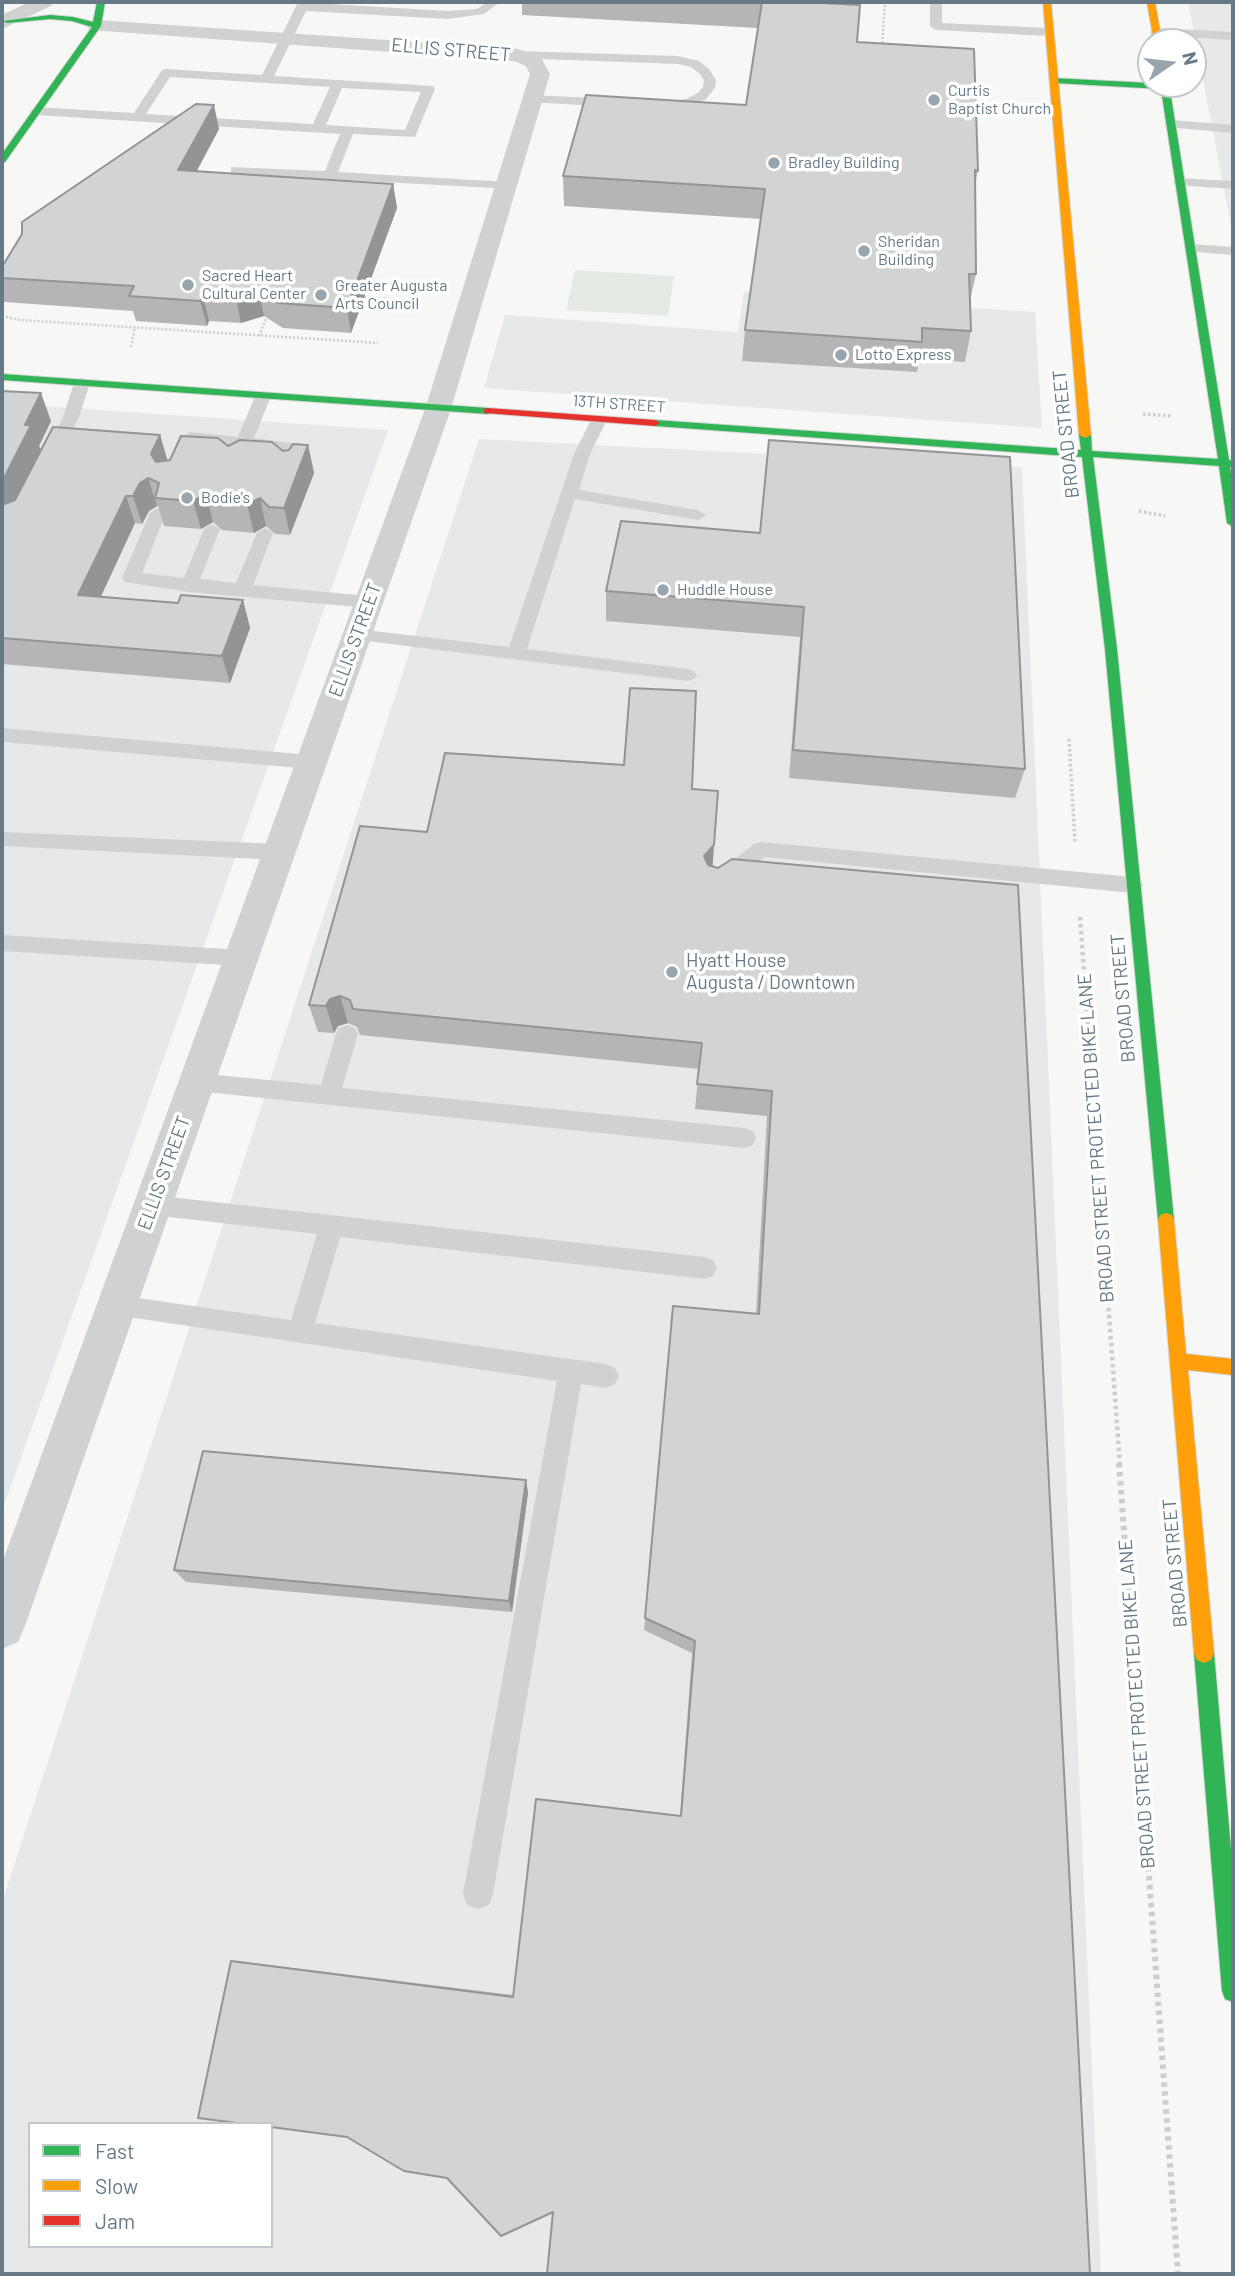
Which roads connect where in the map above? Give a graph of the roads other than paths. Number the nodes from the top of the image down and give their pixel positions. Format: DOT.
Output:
graph roads {
  1 [pos="44,2"];
  2 [pos="494,2"];
  3 [pos="936,2"];
  4 [pos="1047,2"];
  5 [pos="1151,2"];
  6 [pos="303,4"];
  7 [pos="398,7"];
  8 [pos="99,14"];
  9 [pos="4,22"];
  10 [pos="1155,28"];
  11 [pos="1049,32"];
  12 [pos="1207,36"];
  13 [pos="1233,36"];
  14 [pos="287,38"];
  15 [pos="518,55"];
  16 [pos="266,79"];
  17 [pos="1055,80"];
  18 [pos="338,84"];
  19 [pos="1137,84"];
  20 [pos="1167,98"];
  21 [pos="533,99"];
  22 [pos="629,104"];
  23 [pos="643,104"];
  24 [pos="36,111"];
  25 [pos="138,117"];
  26 [pos="1171,124"];
  27 [pos="318,128"];
  28 [pos="1233,129"];
  29 [pos="348,130"];
  30 [pos="2,160"];
  31 [pos="236,170"];
  32 [pos="330,176"];
  33 [pos="1180,182"];
  34 [pos="1233,185"];
  35 [pos="507,186"];
  36 [pos="1191,248"];
  37 [pos="1233,251"];
  38 [pos="2,377"];
  39 [pos="82,383"];
  40 [pos="263,396"];
  41 [pos="438,409"];
  42 [pos="599,420"];
  43 [pos="244,442"];
  44 [pos="184,448"];
  45 [pos="1087,453"];
  46 [pos="48,464"];
  47 [pos="1229,464"];
  48 [pos="236,467"];
  49 [pos="289,471"];
  50 [pos="569,493"];
  51 [pos="158,513"];
  52 [pos="698,515"];
  53 [pos="1233,523"];
  54 [pos="212,529"];
  55 [pos="265,533"];
  56 [pos="188,586"];
  57 [pos="242,590"];
  58 [pos="368,602"];
  59 [pos="357,635"];
  60 [pos="516,654"];
  61 [pos="688,675"];
  62 [pos="2,735"];
  63 [pos="311,762"];
  64 [pos="2,839"];
  65 [pos="279,852"];
  66 [pos="1133,885"];
  67 [pos="715,886"];
  68 [pos="2,943"];
  69 [pos="241,958"];
  70 [pos="347,1034"];
  71 [pos="196,1082"];
  72 [pos="329,1094"];
  73 [pos="745,1138"];
  74 [pos="152,1205"];
  75 [pos="332,1225"];
  76 [pos="705,1268"];
  77 [pos="117,1306"];
  78 [pos="300,1332"];
  79 [pos="1179,1361"];
  80 [pos="1233,1367"];
  81 [pos="571,1370"];
  82 [pos="606,1376"];
  83 [pos="2,1626"];
  84 [pos="478,1894"];
  85 [pos="1233,1991"];
  1 -- 9 [label="street"];
  2 -- 7 [label="lane"];
  3 -- 11 [label="lane"];
  4 -- 11 [label="main road, BROAD STREET"];
  5 -- 10 [label="main road"];
  6 -- 7 [label="lane"];
  6 -- 14 [label="lane"];
  8 -- 9 [label="main road"];
  8 -- 14 [label="street, ELLIS STREET"];
  8 -- 24 [label="main road"];
  11 -- 17 [label="main road, BROAD STREET"];
  12 -- 13 [label="lane"];
  14 -- 15 [label="street, ELLIS STREET"];
  14 -- 16 [label="lane"];
  15 -- 21 [label="street, ELLIS STREET"];
  15 -- 23 [label="lane"];
  16 -- 18 [label="lane"];
  16 -- 25 [label="lane"];
  17 -- 19 [label="main road"];
  17 -- 45 [label="main road, BROAD STREET"];
  18 -- 27 [label="lane"];
  18 -- 29 [label="lane"];
  20 -- 26 [label="main road"];
  21 -- 22 [label="lane"];
  21 -- 35 [label="street, ELLIS STREET"];
  24 -- 25 [label="lane"];
  24 -- 30 [label="main road"];
  25 -- 27 [label="lane"];
  26 -- 28 [label="lane"];
  26 -- 33 [label="main road"];
  27 -- 29 [label="lane"];
  29 -- 32 [label="lane"];
  31 -- 32 [label="lane"];
  32 -- 35 [label="lane"];
  33 -- 34 [label="lane"];
  33 -- 36 [label="main road"];
  35 -- 41 [label="street, ELLIS STREET"];
  36 -- 37 [label="lane"];
  36 -- 47 [label="main road"];
  38 -- 39 [label="main road, 13TH STREET"];
  39 -- 40 [label="main road, 13TH STREET"];
  39 -- 46 [label="lane"];
  40 -- 41 [label="main road, 13TH STREET"];
  40 -- 43 [label="lane"];
  41 -- 42 [label="main road, 13TH STREET"];
  41 -- 58 [label="street, ELLIS STREET"];
  42 -- 45 [label="main road, 13TH STREET"];
  42 -- 50 [label="lane"];
  43 -- 44 [label="lane"];
  43 -- 48 [label="lane"];
  43 -- 49 [label="lane"];
  45 -- 47 [label="main road, 13TH STREET"];
  45 -- 66 [label="main road, BROAD STREET"];
  47 -- 53 [label="main road"];
  50 -- 52 [label="lane"];
  50 -- 60 [label="lane"];
  51 -- 56 [label="lane"];
  54 -- 56 [label="lane"];
  55 -- 57 [label="lane"];
  56 -- 57 [label="lane"];
  57 -- 58 [label="lane"];
  58 -- 59 [label="street, ELLIS STREET"];
  59 -- 60 [label="lane"];
  59 -- 63 [label="street, ELLIS STREET"];
  60 -- 61 [label="lane"];
  62 -- 63 [label="lane"];
  63 -- 65 [label="street, ELLIS STREET"];
  64 -- 65 [label="lane"];
  65 -- 69 [label="street, ELLIS STREET"];
  66 -- 67 [label="lane"];
  66 -- 79 [label="main road, BROAD STREET"];
  68 -- 69 [label="lane"];
  69 -- 71 [label="street, ELLIS STREET"];
  70 -- 72 [label="lane"];
  71 -- 72 [label="lane"];
  71 -- 74 [label="street, ELLIS STREET"];
  72 -- 73 [label="lane"];
  74 -- 75 [label="lane"];
  74 -- 77 [label="street, ELLIS STREET"];
  75 -- 76 [label="lane"];
  75 -- 78 [label="lane"];
  77 -- 78 [label="lane"];
  77 -- 83 [label="street, ELLIS STREET"];
  78 -- 81 [label="lane"];
  79 -- 80 [label="main road"];
  79 -- 85 [label="main road, BROAD STREET"];
  81 -- 82 [label="lane"];
  81 -- 84 [label="lane"];
}
